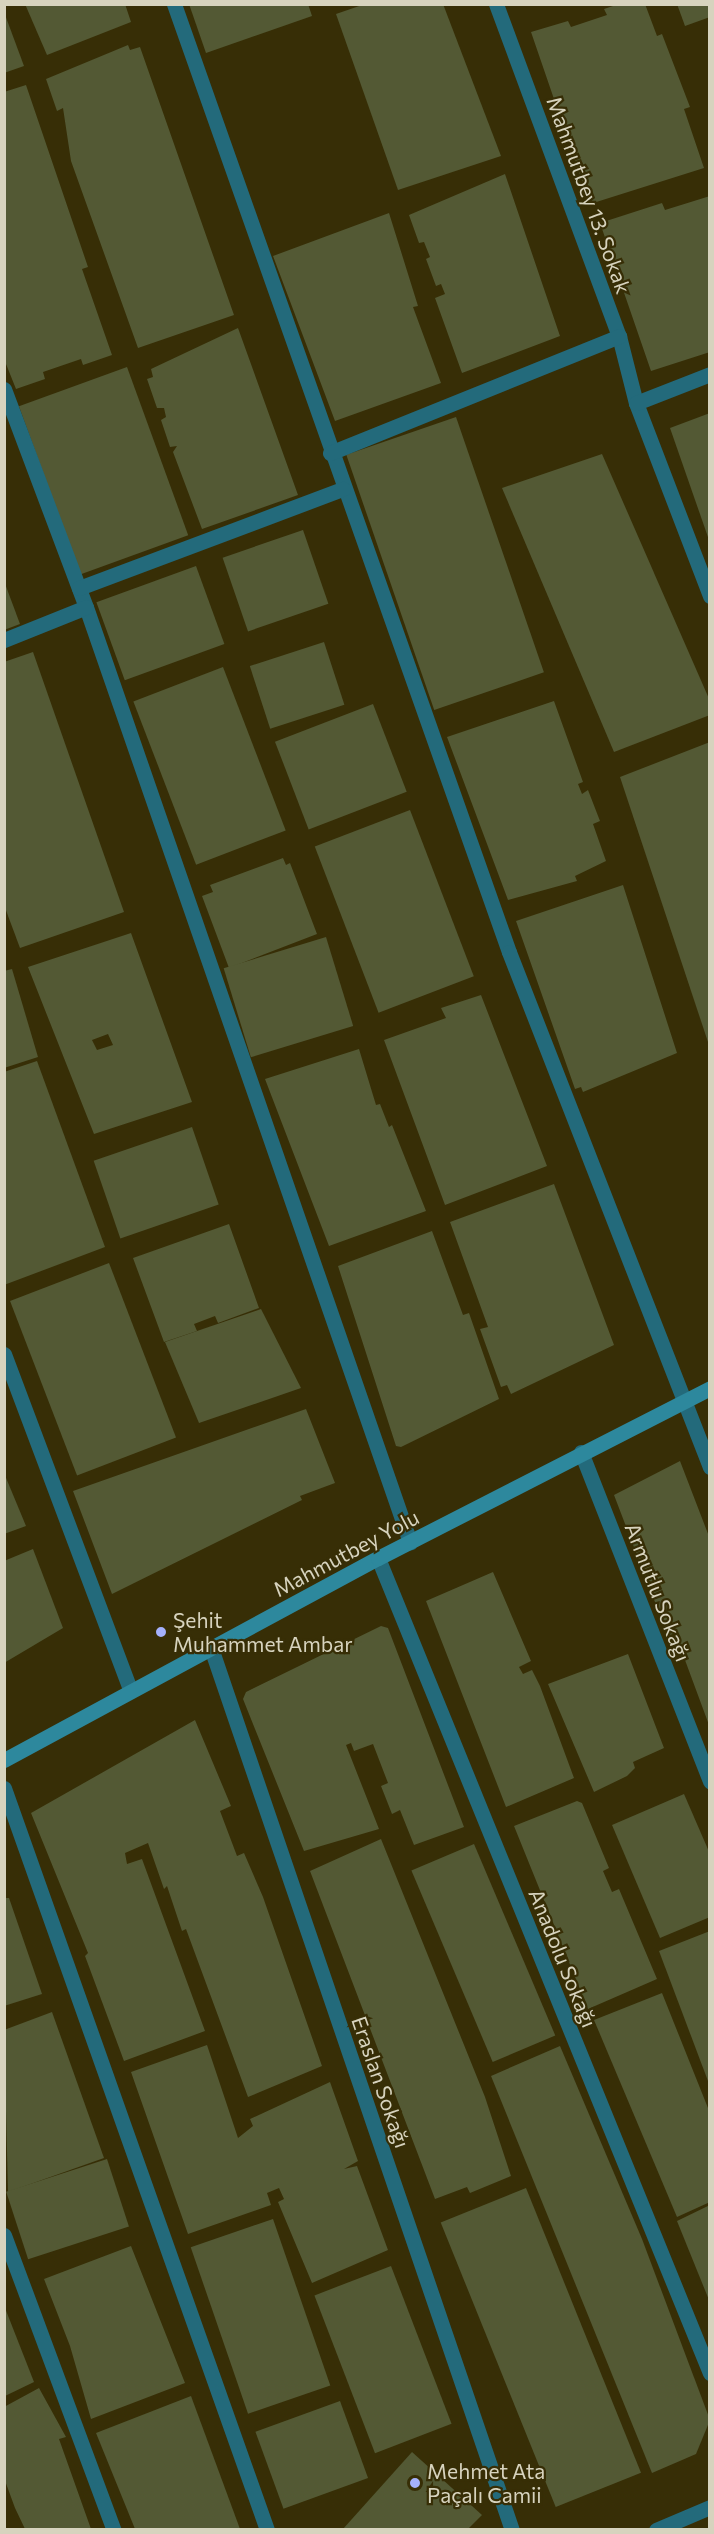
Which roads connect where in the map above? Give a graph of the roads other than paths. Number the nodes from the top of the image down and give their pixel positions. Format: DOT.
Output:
graph roads {
  1 [pos="174,4"];
  2 [pos="496,4"];
  3 [pos="619,336"];
  4 [pos="710,374"];
  5 [pos="4,389"];
  6 [pos="636,403"];
  7 [pos="330,453"];
  8 [pos="343,489"];
  9 [pos="79,588"];
  10 [pos="710,596"];
  11 [pos="86,607"];
  12 [pos="4,640"];
  13 [pos="4,1354"];
  14 [pos="710,1388"];
  15 [pos="683,1402"];
  16 [pos="581,1452"];
  17 [pos="710,1467"];
  18 [pos="410,1542"];
  19 [pos="378,1558"];
  20 [pos="211,1648"];
  21 [pos="131,1692"];
  22 [pos="4,1760"];
  23 [pos="710,1782"];
  24 [pos="4,1788"];
  25 [pos="4,2235"];
  26 [pos="710,2373"];
  27 [pos="710,2507"];
  28 [pos="114,2529"];
  29 [pos="267,2529"];
  30 [pos="512,2529"];
  31 [pos="656,2529"];
  1 -- 7 [label="street"];
  2 -- 3 [label="street, Mahmutbey 13. Sokak"];
  3 -- 6 [label="street, Mahmutbey 13. Sokak"];
  3 -- 7 [label="street"];
  4 -- 6 [label="street"];
  5 -- 9 [label="street"];
  6 -- 10 [label="street, Mahmutbey 13. Sokak"];
  7 -- 8 [label="street"];
  8 -- 9 [label="street"];
  8 -- 15 [label="street"];
  9 -- 11 [label="street"];
  11 -- 12 [label="street"];
  11 -- 18 [label="street"];
  13 -- 21 [label="street"];
  14 -- 15 [label="main road, Mahmutbey Yolu"];
  15 -- 16 [label="main road, Mahmutbey Yolu"];
  15 -- 17 [label="street"];
  16 -- 18 [label="main road, Mahmutbey Yolu"];
  16 -- 23 [label="street, Armutlu Sokağı"];
  18 -- 19 [label="main road, Mahmutbey Yolu"];
  19 -- 20 [label="main road, Mahmutbey Yolu"];
  19 -- 26 [label="street, Anadolu Sokağı"];
  20 -- 21 [label="main road, Mahmutbey Yolu"];
  20 -- 30 [label="street, Eraslan Sokağı"];
  21 -- 22 [label="main road, Mahmutbey Yolu"];
  24 -- 29 [label="street"];
  25 -- 28 [label="street"];
  27 -- 31 [label="street"];
}
